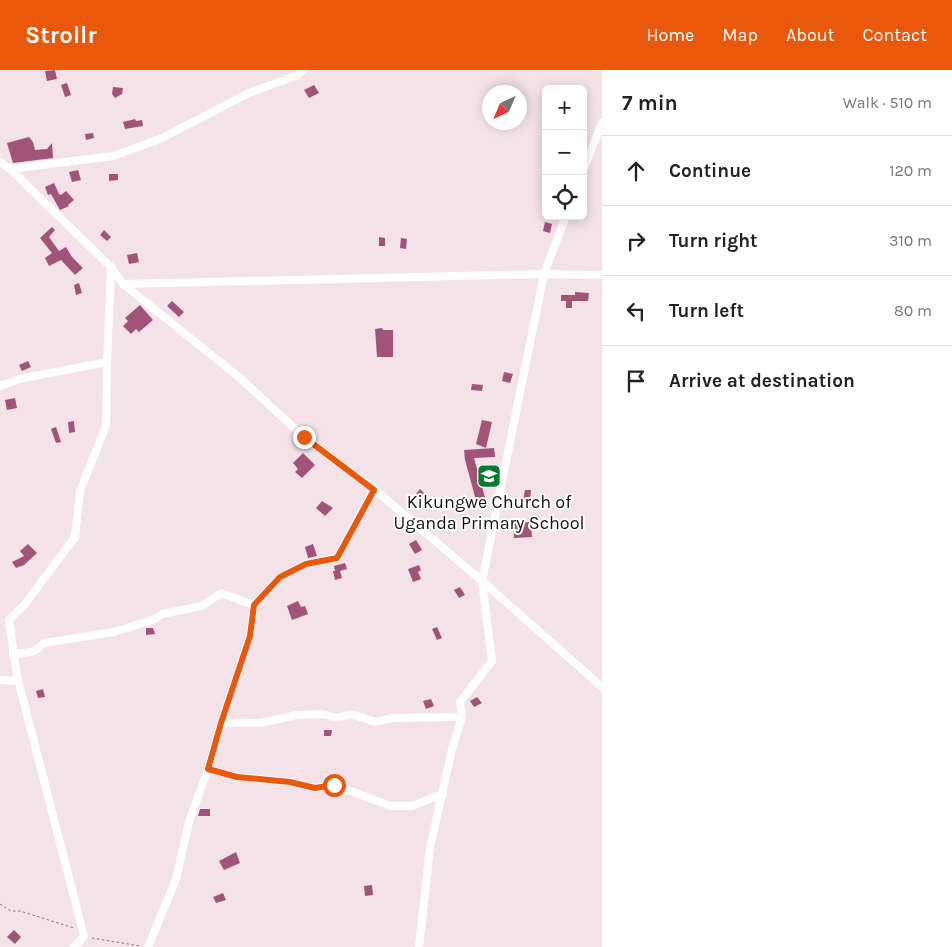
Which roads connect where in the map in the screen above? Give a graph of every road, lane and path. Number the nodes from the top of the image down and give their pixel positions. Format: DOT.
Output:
graph roads {
  1 [pos="303,70"];
  2 [pos="602,123"];
  3 [pos="587,161"];
  4 [pos="0,162"];
  5 [pos="10,169"];
  6 [pos="564,220"];
  7 [pos="111,267"];
  8 [pos="544,274"];
  9 [pos="602,275"];
  10 [pos="123,284"];
  11 [pos="107,362"];
  12 [pos="0,386"];
  13 [pos="374,490"];
  14 [pos="482,581"];
  15 [pos="254,605"];
  16 [pos="13,655"];
  17 [pos="17,676"];
  18 [pos="0,680"];
  19 [pos="602,687"];
  20 [pos="462,716"];
  21 [pos="221,723"];
  22 [pos="208,769"];
  23 [pos="443,794"];
  24 [pos="0,904"];
  25 [pos="84,936"];
  26 [pos="74,947"];
  27 [pos="143,947"];
  28 [pos="148,947"];
  29 [pos="419,947"];
  1 -- 5 [label="street"];
  2 -- 3 [label="street"];
  4 -- 5 [label="street"];
  5 -- 7 [label="street"];
  6 -- 8 [label="street"];
  7 -- 10 [label="street"];
  7 -- 11 [label="street"];
  8 -- 9 [label="street"];
  8 -- 10 [label="street"];
  8 -- 14 [label="street"];
  10 -- 13 [label="street"];
  11 -- 12 [label="street"];
  11 -- 16 [label="street"];
  13 -- 14 [label="street"];
  13 -- 15 [label="street"];
  14 -- 19 [label="street"];
  14 -- 20 [label="street"];
  15 -- 16 [label="street"];
  15 -- 21 [label="street"];
  16 -- 17 [label="street"];
  17 -- 18 [label="street"];
  17 -- 25 [label="street"];
  20 -- 21 [label="street"];
  20 -- 23 [label="street"];
  21 -- 22 [label="street"];
  22 -- 23 [label="street"];
  22 -- 28 [label="street"];
  23 -- 29 [label="street"];
  24 -- 25 [label="path"];
  25 -- 26 [label="street"];
  25 -- 27 [label="path"];
}
